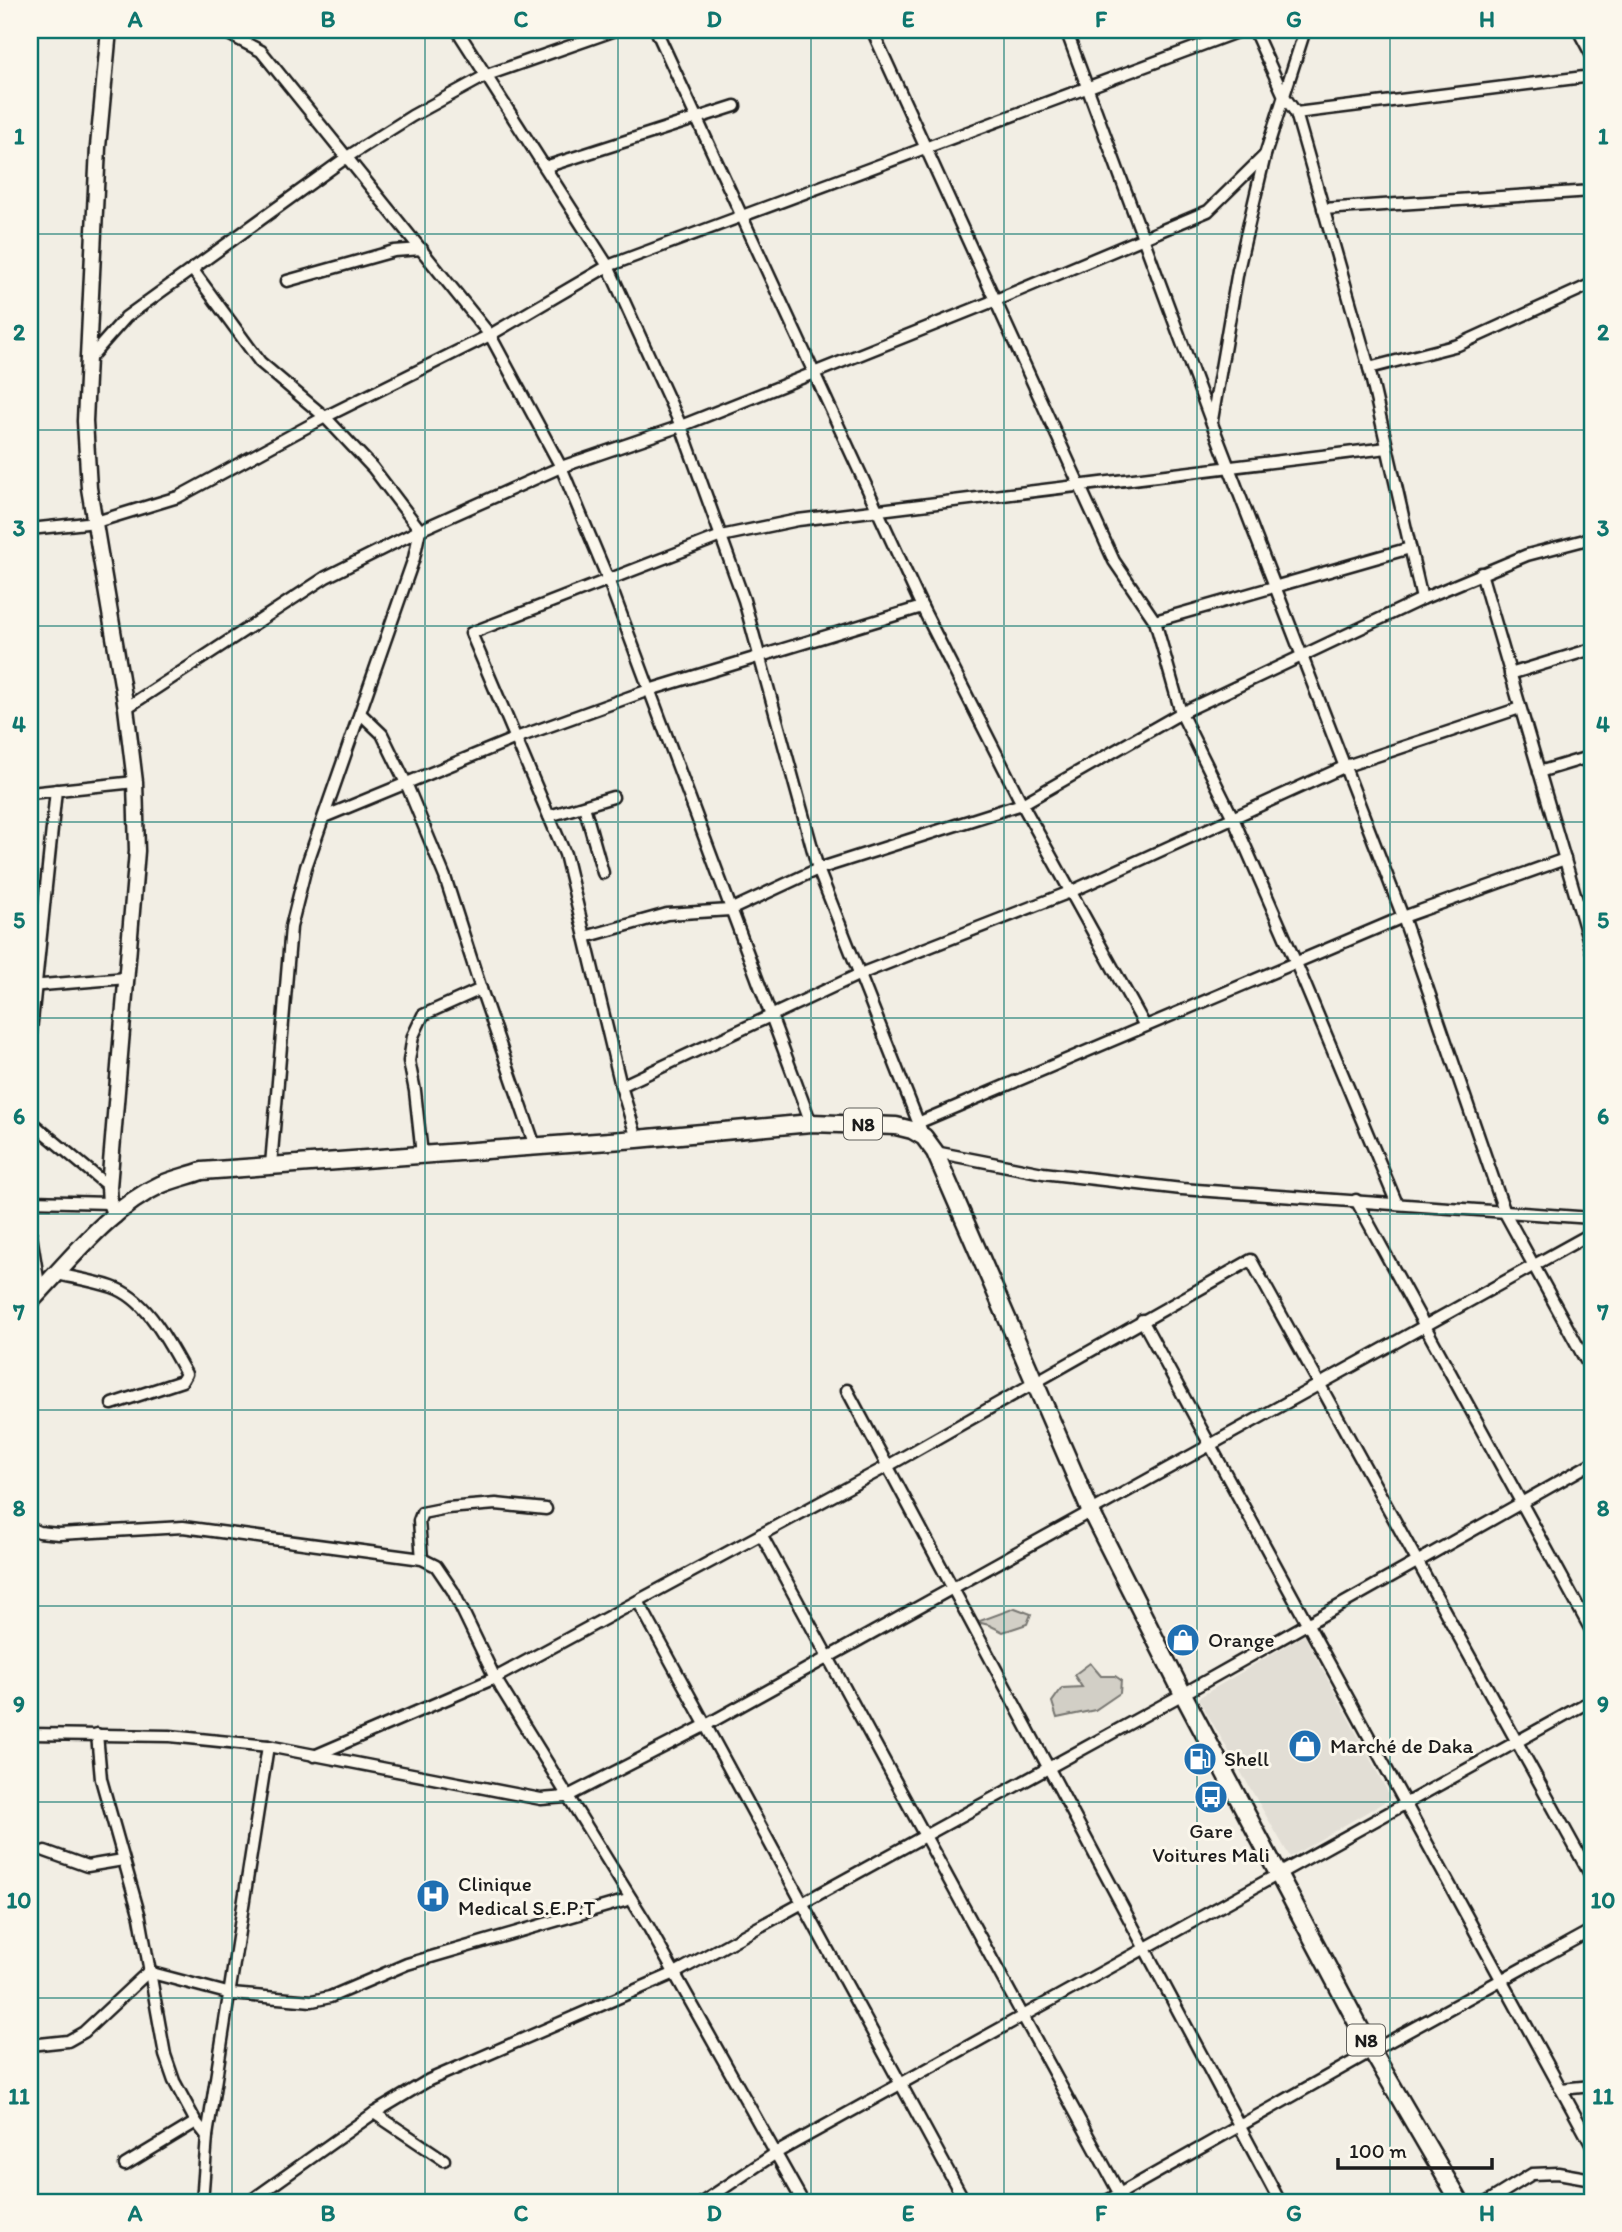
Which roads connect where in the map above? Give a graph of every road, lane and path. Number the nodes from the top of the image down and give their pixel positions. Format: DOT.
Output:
graph roads {
  1 [pos="109,30"];
  2 [pos="221,30"];
  3 [pos="457,30"];
  4 [pos="616,30"];
  5 [pos="656,30"];
  6 [pos="872,30"];
  7 [pos="1066,30"];
  8 [pos="1242,30"];
  9 [pos="1254,30"];
  10 [pos="1305,30"];
  11 [pos="1577,30"];
  12 [pos="1592,55"];
  13 [pos="487,75"];
  14 [pos="1592,76"];
  15 [pos="1087,87"];
  16 [pos="1284,96"];
  17 [pos="734,106"];
  18 [pos="1296,113"];
  19 [pos="696,118"];
  20 [pos="927,147"];
  21 [pos="1265,155"];
  22 [pos="347,157"];
  23 [pos="545,167"];
  24 [pos="1592,191"];
  25 [pos="1323,209"];
  26 [pos="741,216"];
  27 [pos="1143,240"];
  28 [pos="422,248"];
  29 [pos="608,266"];
  30 [pos="192,269"];
  31 [pos="288,281"];
  32 [pos="1592,284"];
  33 [pos="996,300"];
  34 [pos="490,335"];
  35 [pos="88,360"];
  36 [pos="1368,368"];
  37 [pos="814,373"];
  38 [pos="325,418"];
  39 [pos="1212,421"];
  40 [pos="681,426"];
  41 [pos="1387,448"];
  42 [pos="561,467"];
  43 [pos="1230,467"];
  44 [pos="1081,486"];
  45 [pos="877,510"];
  46 [pos="96,522"];
  47 [pos="30,529"];
  48 [pos="420,530"];
  49 [pos="721,536"];
  50 [pos="1592,538"];
  51 [pos="1410,548"];
  52 [pos="1480,573"];
  53 [pos="608,579"];
  54 [pos="1276,587"];
  55 [pos="1422,599"];
  56 [pos="922,607"];
  57 [pos="1155,621"];
  58 [pos="1592,649"];
  59 [pos="759,655"];
  60 [pos="1303,655"];
  61 [pos="1510,674"];
  62 [pos="649,690"];
  63 [pos="126,708"];
  64 [pos="1520,708"];
  65 [pos="360,713"];
  66 [pos="1181,713"];
  67 [pos="516,738"];
  68 [pos="1592,757"];
  69 [pos="1346,766"];
  70 [pos="1539,772"];
  71 [pos="135,782"];
  72 [pos="406,783"];
  73 [pos="56,790"];
  74 [pos="30,793"];
  75 [pos="613,797"];
  76 [pos="1022,804"];
  77 [pos="584,806"];
  78 [pos="549,816"];
  79 [pos="324,817"];
  80 [pos="1233,818"];
  81 [pos="1565,859"];
  82 [pos="818,869"];
  83 [pos="603,873"];
  84 [pos="1070,892"];
  85 [pos="730,910"];
  86 [pos="1403,917"];
  87 [pos="1589,931"];
  88 [pos="585,937"];
  89 [pos="1592,953"];
  90 [pos="1296,962"];
  91 [pos="860,974"];
  92 [pos="127,978"];
  93 [pos="32,986"];
  94 [pos="481,989"];
  95 [pos="769,1016"];
  96 [pos="1145,1026"];
  97 [pos="30,1041"];
  98 [pos="621,1086"];
  99 [pos="30,1121"];
  100 [pos="811,1123"];
  101 [pos="922,1130"];
  102 [pos="638,1139"];
  103 [pos="535,1146"];
  104 [pos="935,1152"];
  105 [pos="422,1154"];
  106 [pos="271,1165"];
  107 [pos="109,1187"];
  108 [pos="1356,1200"];
  109 [pos="30,1201"];
  110 [pos="1397,1203"];
  111 [pos="112,1210"];
  112 [pos="1505,1213"];
  113 [pos="1592,1218"];
  114 [pos="30,1229"];
  115 [pos="1592,1233"];
  116 [pos="1533,1265"];
  117 [pos="57,1274"];
  118 [pos="35,1297"];
  119 [pos="1142,1320"];
  120 [pos="1424,1325"];
  121 [pos="1592,1371"];
  122 [pos="1319,1383"];
  123 [pos="1033,1384"];
  124 [pos="847,1390"];
  125 [pos="112,1404"];
  126 [pos="1209,1444"];
  127 [pos="1592,1463"];
  128 [pos="886,1467"];
  129 [pos="1522,1503"];
  130 [pos="546,1509"];
  131 [pos="1090,1510"];
  132 [pos="30,1528"];
  133 [pos="761,1534"];
  134 [pos="422,1559"];
  135 [pos="1418,1562"];
  136 [pos="951,1588"];
  137 [pos="638,1601"];
  138 [pos="1308,1624"];
  139 [pos="1592,1632"];
  140 [pos="828,1656"];
  141 [pos="495,1678"];
  142 [pos="1183,1694"];
  143 [pos="1592,1700"];
  144 [pos="706,1725"];
  145 [pos="30,1734"];
  146 [pos="97,1734"];
  147 [pos="1517,1741"];
  148 [pos="268,1746"];
  149 [pos="314,1756"];
  150 [pos="1047,1769"];
  151 [pos="566,1797"];
  152 [pos="1405,1803"];
  153 [pos="925,1836"];
  154 [pos="45,1851"];
  155 [pos="124,1860"];
  156 [pos="1278,1875"];
  157 [pos="1592,1878"];
  158 [pos="631,1899"];
  159 [pos="802,1903"];
  160 [pos="1592,1930"];
  161 [pos="1143,1949"];
  162 [pos="148,1972"];
  163 [pos="675,1973"];
  164 [pos="1502,1980"];
  165 [pos="231,1994"];
  166 [pos="1023,2016"];
  167 [pos="30,2045"];
  168 [pos="1372,2051"];
  169 [pos="901,2084"];
  170 [pos="1592,2086"];
  171 [pos="1561,2089"];
  172 [pos="374,2113"];
  173 [pos="195,2122"];
  174 [pos="1238,2127"];
  175 [pos="207,2136"];
  176 [pos="1592,2146"];
  177 [pos="776,2153"];
  178 [pos="444,2160"];
  179 [pos="125,2165"];
  180 [pos="1592,2179"];
  181 [pos="1122,2198"];
  182 [pos="202,2202"];
  183 [pos="249,2202"];
  184 [pos="704,2202"];
  185 [pos="803,2202"];
  186 [pos="965,2202"];
  187 [pos="1105,2202"];
  188 [pos="1280,2202"];
  189 [pos="1460,2202"];
  190 [pos="1487,2202"];
  1 -- 35 [label="street"];
  2 -- 22 [label="street"];
  3 -- 13 [label="street"];
  4 -- 13 [label="street"];
  5 -- 19 [label="street"];
  6 -- 20 [label="street"];
  7 -- 15 [label="street"];
  8 -- 15 [label="street"];
  9 -- 16 [label="street"];
  10 -- 16 [label="street"];
  11 -- 12 [label="street"];
  13 -- 22 [label="street"];
  13 -- 23 [label="street"];
  14 -- 18 [label="street"];
  15 -- 20 [label="street"];
  15 -- 27 [label="street"];
  16 -- 18 [label="street"];
  16 -- 21 [label="street"];
  17 -- 19 [label="street"];
  18 -- 25 [label="street"];
  19 -- 23 [label="street"];
  19 -- 26 [label="street"];
  20 -- 26 [label="street"];
  20 -- 33 [label="street"];
  21 -- 27 [label="street"];
  21 -- 39 [label="street"];
  22 -- 28 [label="street"];
  22 -- 30 [label="street"];
  23 -- 29 [label="street"];
  24 -- 25 [label="street"];
  25 -- 36 [label="street"];
  26 -- 29 [label="street"];
  26 -- 37 [label="street"];
  27 -- 33 [label="street"];
  27 -- 39 [label="street"];
  28 -- 31 [label="street"];
  28 -- 34 [label="street"];
  29 -- 34 [label="street"];
  29 -- 40 [label="street"];
  30 -- 35 [label="street"];
  30 -- 38 [label="street"];
  32 -- 36 [label="street"];
  33 -- 37 [label="street"];
  33 -- 44 [label="street"];
  34 -- 38 [label="street"];
  34 -- 42 [label="street"];
  35 -- 46 [label="street"];
  36 -- 41 [label="street"];
  37 -- 40 [label="street"];
  37 -- 45 [label="street"];
  38 -- 46 [label="street"];
  38 -- 48 [label="street"];
  39 -- 43 [label="street"];
  40 -- 42 [label="street"];
  40 -- 49 [label="street"];
  41 -- 43 [label="street"];
  41 -- 51 [label="street"];
  42 -- 48 [label="street"];
  42 -- 53 [label="street"];
  43 -- 44 [label="street"];
  43 -- 54 [label="street"];
  44 -- 45 [label="street"];
  44 -- 57 [label="street"];
  45 -- 49 [label="street"];
  45 -- 56 [label="street"];
  46 -- 47 [label="street"];
  46 -- 63 [label="street"];
  48 -- 63 [label="street"];
  48 -- 65 [label="street"];
  49 -- 53 [label="street"];
  49 -- 59 [label="street"];
  50 -- 52 [label="street"];
  51 -- 54 [label="street"];
  51 -- 55 [label="street"];
  52 -- 55 [label="street"];
  52 -- 61 [label="street"];
  53 -- 62 [label="street"];
  53 -- 67 [label="street"];
  54 -- 57 [label="street"];
  54 -- 60 [label="street"];
  55 -- 60 [label="street"];
  56 -- 59 [label="street"];
  56 -- 76 [label="street"];
  57 -- 66 [label="street"];
  58 -- 61 [label="street"];
  59 -- 62 [label="street"];
  59 -- 82 [label="street"];
  60 -- 66 [label="street"];
  60 -- 69 [label="street"];
  61 -- 64 [label="street"];
  62 -- 67 [label="street"];
  62 -- 85 [label="street"];
  63 -- 71 [label="street"];
  64 -- 69 [label="street"];
  64 -- 70 [label="street"];
  65 -- 72 [label="street"];
  65 -- 79 [label="street"];
  66 -- 76 [label="street"];
  66 -- 80 [label="street"];
  67 -- 72 [label="street"];
  67 -- 78 [label="street"];
  68 -- 70 [label="street"];
  69 -- 80 [label="street"];
  69 -- 86 [label="street"];
  70 -- 81 [label="street"];
  71 -- 73 [label="street"];
  71 -- 92 [label="street"];
  72 -- 79 [label="street"];
  72 -- 94 [label="street"];
  73 -- 74 [label="street"];
  73 -- 93 [label="street"];
  75 -- 77 [label="street"];
  76 -- 82 [label="street"];
  76 -- 84 [label="street"];
  77 -- 78 [label="street"];
  77 -- 83 [label="street"];
  78 -- 88 [label="street"];
  79 -- 106 [label="street"];
  80 -- 84 [label="street"];
  80 -- 90 [label="street"];
  81 -- 86 [label="street"];
  81 -- 87 [label="street"];
  82 -- 85 [label="street"];
  82 -- 91 [label="street"];
  84 -- 91 [label="street"];
  84 -- 96 [label="street"];
  85 -- 88 [label="street"];
  85 -- 95 [label="street"];
  86 -- 90 [label="street"];
  86 -- 112 [label="street"];
  87 -- 89 [label="street"];
  88 -- 98 [label="street"];
  90 -- 96 [label="street"];
  90 -- 110 [label="street"];
  91 -- 95 [label="street"];
  91 -- 101 [label="street"];
  92 -- 93 [label="street"];
  92 -- 107 [label="street"];
  93 -- 97 [label="street"];
  94 -- 103 [label="street"];
  94 -- 105 [label="street"];
  95 -- 98 [label="street"];
  95 -- 100 [label="street"];
  96 -- 101 [label="street"];
  98 -- 102 [label="street"];
  99 -- 107 [label="street"];
  100 -- 101 [label="main road, N8"];
  100 -- 102 [label="main road, N8"];
  101 -- 104 [label="main road, N8"];
  102 -- 103 [label="main road, N8"];
  103 -- 105 [label="main road, N8"];
  104 -- 108 [label="street"];
  104 -- 123 [label="main road, N8"];
  105 -- 106 [label="main road, N8"];
  106 -- 111 [label="main road, N8"];
  107 -- 111 [label="street"];
  108 -- 110 [label="street"];
  108 -- 120 [label="street"];
  109 -- 111 [label="street"];
  110 -- 112 [label="street"];
  111 -- 117 [label="main road, N8"];
  112 -- 113 [label="street"];
  112 -- 116 [label="street"];
  114 -- 118 [label="street"];
  115 -- 116 [label="street"];
  116 -- 120 [label="street"];
  116 -- 121 [label="street"];
  117 -- 118 [label="main road, N8"];
  117 -- 125 [label="street"];
  119 -- 122 [label="street"];
  119 -- 123 [label="street"];
  119 -- 126 [label="street"];
  120 -- 122 [label="street"];
  120 -- 129 [label="street"];
  122 -- 126 [label="street"];
  122 -- 135 [label="street"];
  123 -- 128 [label="street"];
  123 -- 131 [label="main road, N8"];
  124 -- 128 [label="street"];
  126 -- 131 [label="street"];
  126 -- 138 [label="street"];
  127 -- 129 [label="street"];
  128 -- 133 [label="street"];
  128 -- 136 [label="street"];
  129 -- 135 [label="street"];
  129 -- 139 [label="street"];
  130 -- 134 [label="street"];
  131 -- 136 [label="street"];
  131 -- 142 [label="main road, N8"];
  132 -- 134 [label="street"];
  133 -- 137 [label="street"];
  133 -- 140 [label="street"];
  134 -- 141 [label="street"];
  135 -- 138 [label="street"];
  135 -- 147 [label="street"];
  136 -- 140 [label="street"];
  136 -- 150 [label="street"];
  137 -- 141 [label="street"];
  137 -- 144 [label="street"];
  138 -- 142 [label="street"];
  138 -- 152 [label="street"];
  140 -- 144 [label="street"];
  140 -- 153 [label="street"];
  141 -- 149 [label="street"];
  141 -- 151 [label="street"];
  142 -- 150 [label="street"];
  142 -- 156 [label="main road, N8"];
  143 -- 147 [label="street"];
  144 -- 151 [label="street"];
  144 -- 159 [label="street"];
  145 -- 146 [label="street"];
  146 -- 148 [label="street"];
  146 -- 155 [label="street"];
  147 -- 152 [label="street"];
  147 -- 157 [label="street"];
  148 -- 149 [label="street"];
  148 -- 165 [label="street"];
  149 -- 151 [label="street"];
  150 -- 153 [label="street"];
  150 -- 161 [label="street"];
  151 -- 158 [label="street"];
  152 -- 156 [label="street"];
  152 -- 164 [label="street"];
  153 -- 159 [label="street"];
  153 -- 166 [label="street"];
  154 -- 155 [label="street"];
  155 -- 162 [label="street"];
  156 -- 161 [label="street"];
  156 -- 168 [label="main road, N8"];
  158 -- 163 [label="street"];
  158 -- 165 [label="street"];
  159 -- 163 [label="street"];
  159 -- 169 [label="street"];
  160 -- 164 [label="street"];
  161 -- 166 [label="street"];
  161 -- 174 [label="street"];
  162 -- 165 [label="street"];
  162 -- 167 [label="street"];
  162 -- 173 [label="street"];
  163 -- 172 [label="street"];
  163 -- 177 [label="street"];
  164 -- 168 [label="street"];
  164 -- 171 [label="street"];
  165 -- 175 [label="street"];
  166 -- 169 [label="street"];
  166 -- 181 [label="street"];
  168 -- 174 [label="street"];
  168 -- 189 [label="main road, N8"];
  169 -- 177 [label="street"];
  169 -- 186 [label="street"];
  170 -- 171 [label="street"];
  171 -- 176 [label="street"];
  172 -- 178 [label="street"];
  172 -- 183 [label="street"];
  173 -- 175 [label="street"];
  173 -- 179 [label="street"];
  174 -- 181 [label="street"];
  174 -- 188 [label="street"];
  175 -- 182 [label="street"];
  177 -- 184 [label="street"];
  177 -- 185 [label="street"];
  180 -- 190 [label="street"];
  181 -- 187 [label="street"];
}
